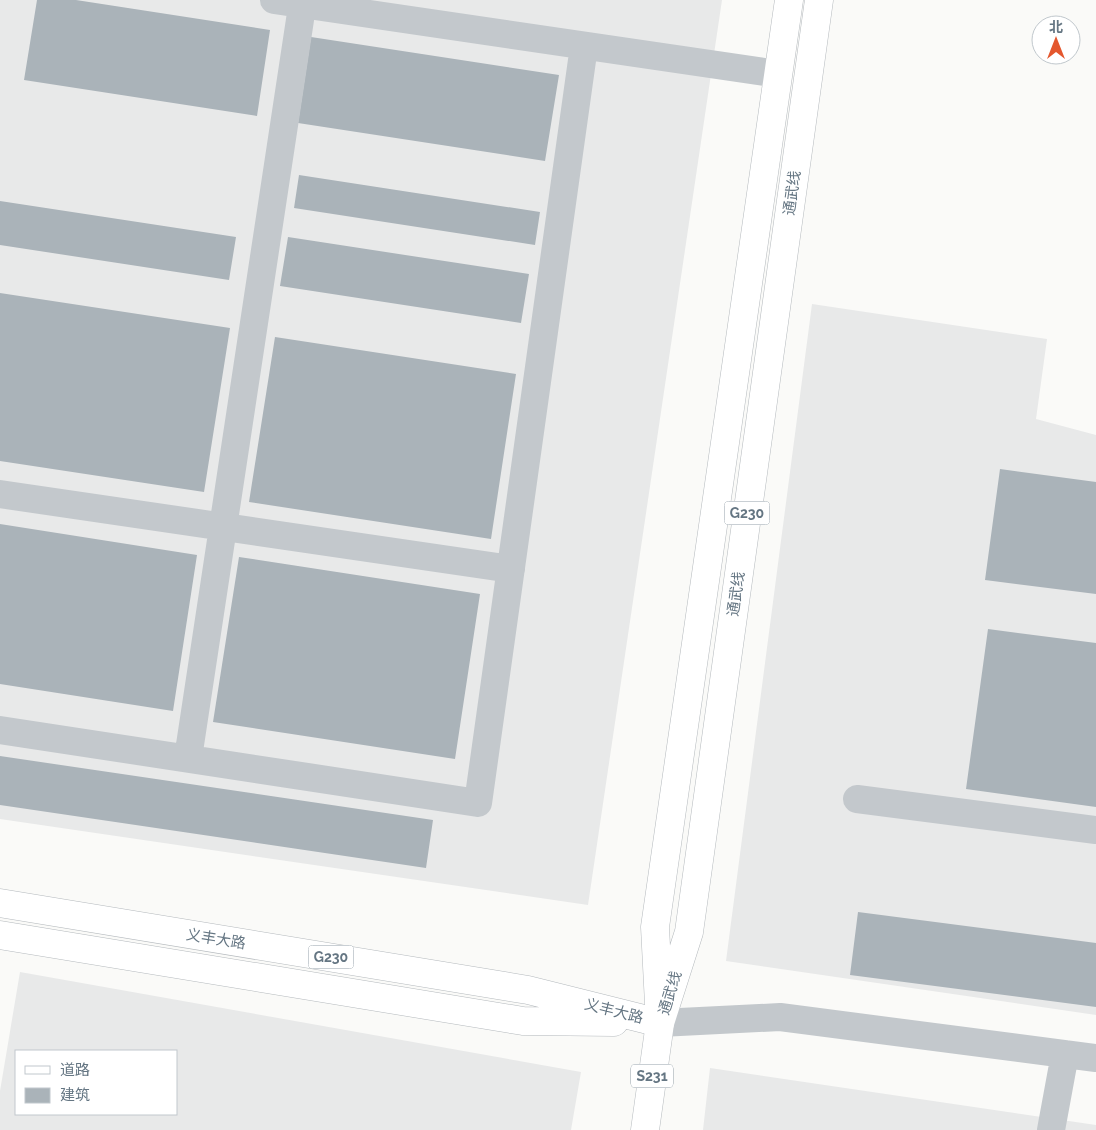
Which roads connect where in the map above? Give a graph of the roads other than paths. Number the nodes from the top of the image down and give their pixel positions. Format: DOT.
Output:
graph roads {
  1 [pos="274,0"];
  2 [pos="788,0"];
  3 [pos="819,0"];
  4 [pos="303,2"];
  5 [pos="584,46"];
  6 [pos="778,74"];
  7 [pos="0,494"];
  8 [pos="223,526"];
  9 [pos="511,569"];
  10 [pos="0,730"];
  11 [pos="188,758"];
  12 [pos="856,799"];
  13 [pos="1096,830"];
  14 [pos="0,903"];
  15 [pos="0,935"];
  16 [pos="660,1023"];
  17 [pos="1065,1054"];
  18 [pos="1096,1058"];
  19 [pos="645,1130"];
  20 [pos="1051,1130"];
  1 -- 4 [label="street"];
  2 -- 6 [label="main road, 通武线 / G230"];
  3 -- 16 [label="main road, 通武线 / G230"];
  4 -- 5 [label="street"];
  4 -- 8 [label="street"];
  5 -- 6 [label="street"];
  5 -- 9 [label="street"];
  6 -- 16 [label="main road, 通武线 / G230"];
  7 -- 8 [label="street"];
  8 -- 9 [label="street"];
  8 -- 11 [label="street"];
  9 -- 11 [label="street"];
  10 -- 11 [label="street"];
  12 -- 13 [label="street"];
  14 -- 16 [label="main road, 义丰大路 / G230"];
  15 -- 16 [label="main road, 义丰大路 / G230"];
  16 -- 17 [label="street"];
  16 -- 19 [label="main road, S231"];
  17 -- 18 [label="street"];
  17 -- 20 [label="street"];
}
